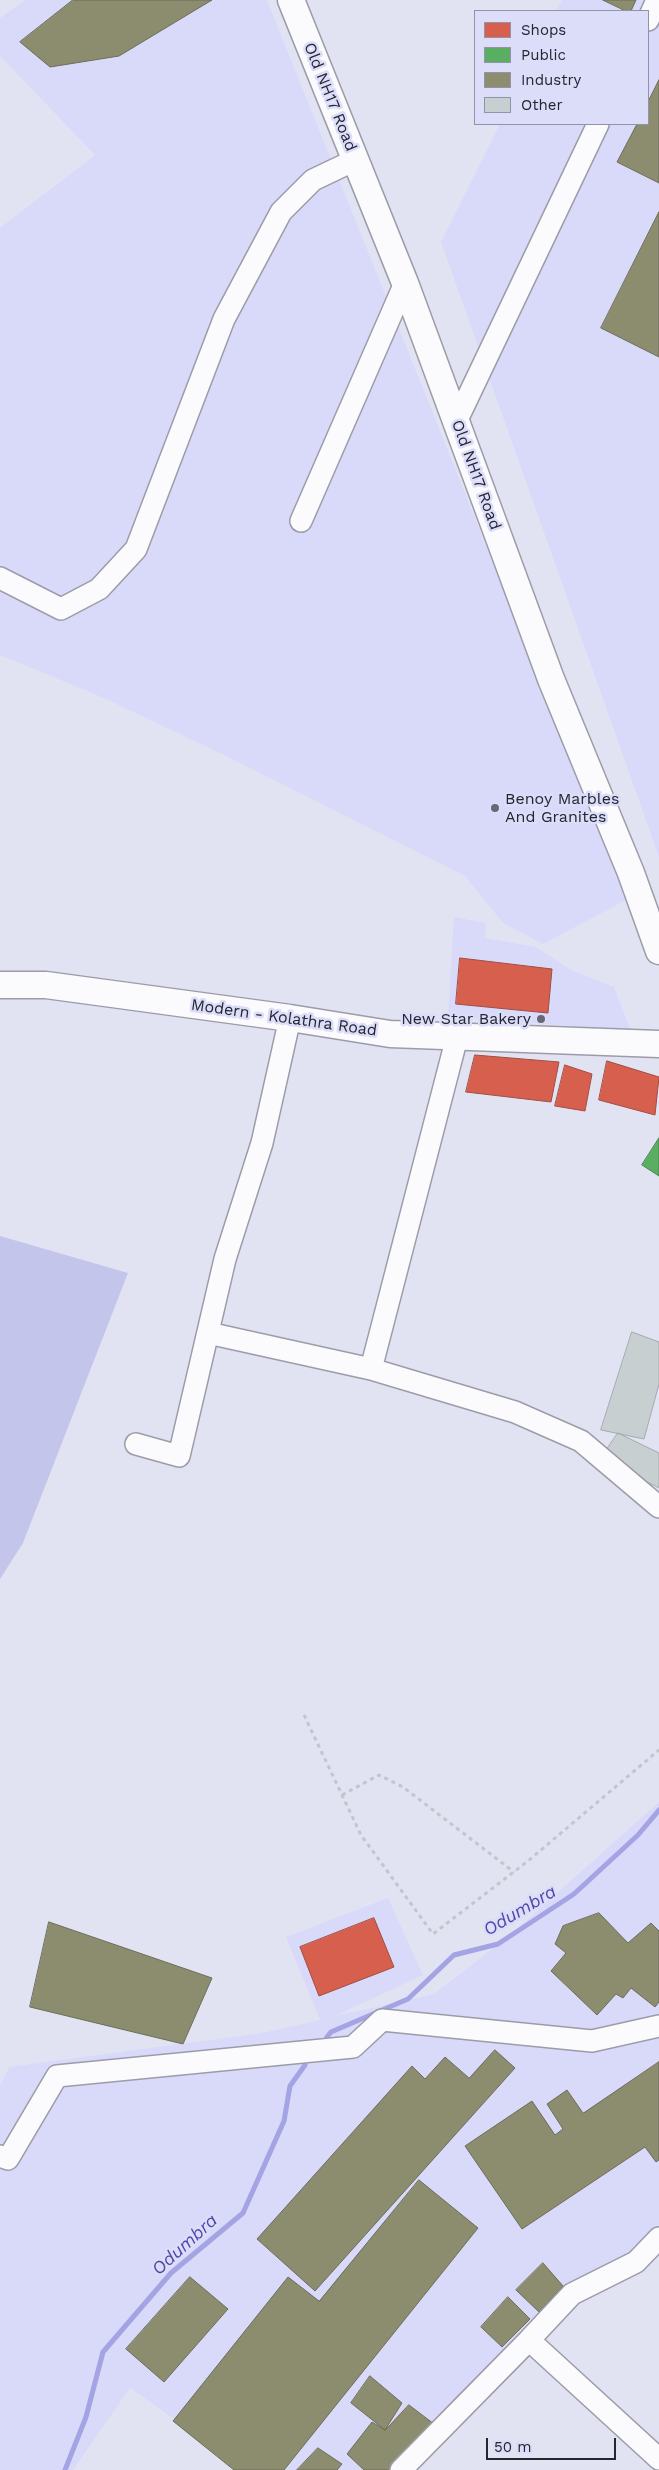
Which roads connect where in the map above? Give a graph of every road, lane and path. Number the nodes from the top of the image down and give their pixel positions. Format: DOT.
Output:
graph roads {
  1 [pos="291,0"];
  2 [pos="657,0"];
  3 [pos="649,18"];
  4 [pos="598,125"];
  5 [pos="355,160"];
  6 [pos="405,283"];
  7 [pos="456,422"];
  8 [pos="301,521"];
  9 [pos="0,578"];
  10 [pos="658,942"];
  11 [pos="0,985"];
  12 [pos="290,1018"];
  13 [pos="457,1036"];
  14 [pos="659,1044"];
  15 [pos="208,1333"];
  16 [pos="371,1369"];
  17 [pos="136,1444"];
  18 [pos="659,1507"];
  19 [pos="304,1715"];
  20 [pos="659,1750"];
  21 [pos="342,1795"];
  22 [pos="514,1872"];
  23 [pos="659,2026"];
  24 [pos="0,2156"];
  25 [pos="659,2238"];
  26 [pos="528,2340"];
  27 [pos="659,2459"];
  28 [pos="401,2470"];
  1 -- 5 [label="main road, Old NH17 Road"];
  2 -- 3 [label="street"];
  4 -- 7 [label="street"];
  5 -- 6 [label="main road, Old NH17 Road"];
  5 -- 9 [label="street"];
  6 -- 7 [label="main road, Old NH17 Road"];
  6 -- 8 [label="street"];
  7 -- 10 [label="main road, Old NH17 Road"];
  11 -- 12 [label="main road, Modern - Kolathra Road"];
  12 -- 13 [label="main road, Modern - Kolathra Road"];
  12 -- 15 [label="street"];
  13 -- 14 [label="main road, Modern - Kolathra Road"];
  13 -- 16 [label="street"];
  15 -- 16 [label="street"];
  15 -- 17 [label="street"];
  16 -- 18 [label="street"];
  19 -- 21 [label="path"];
  20 -- 22 [label="path"];
  21 -- 22 [label="path"];
  21 -- 22 [label="path"];
  23 -- 24 [label="street"];
  25 -- 26 [label="street"];
  26 -- 27 [label="street"];
  26 -- 28 [label="street"];
}
